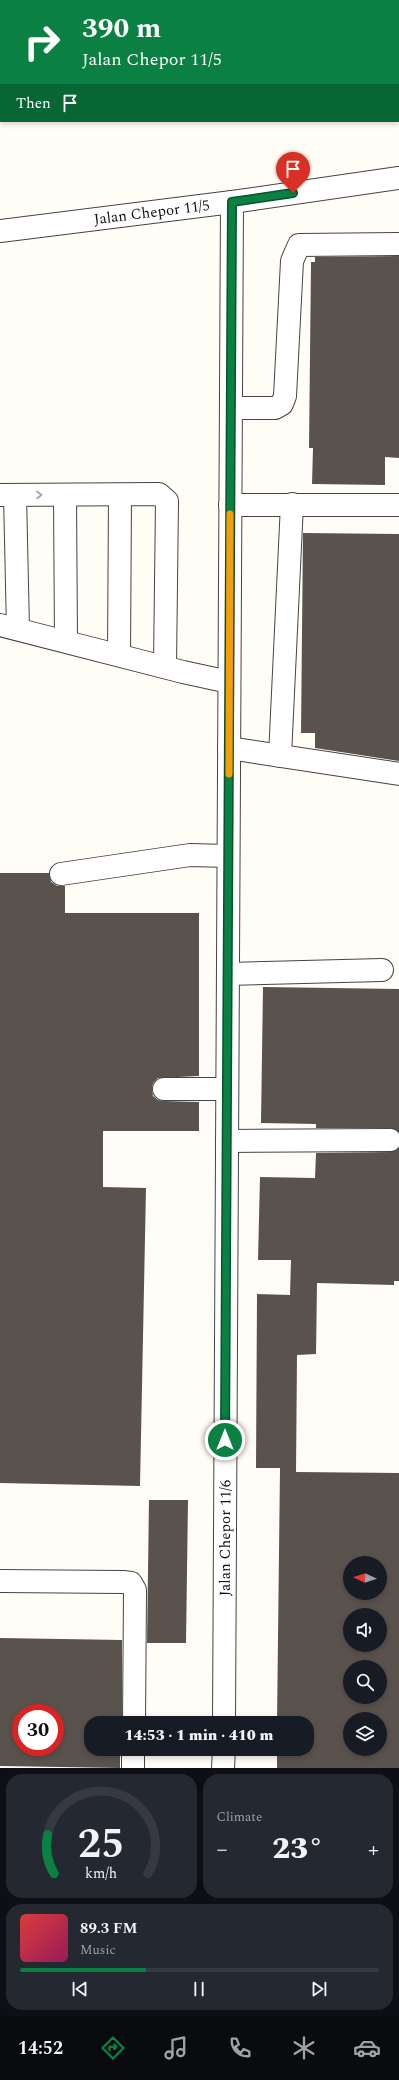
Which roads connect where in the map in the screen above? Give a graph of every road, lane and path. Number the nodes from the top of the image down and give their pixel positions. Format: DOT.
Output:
graph roads {
  1 [pos="399,178"];
  2 [pos="232,202"];
  3 [pos="0,231"];
  4 [pos="399,244"];
  5 [pos="231,408"];
  6 [pos="120,494"];
  7 [pos="8,495"];
  8 [pos="65,495"];
  9 [pos="292,504"];
  10 [pos="399,504"];
  11 [pos="230,505"];
  12 [pos="9,627"];
  13 [pos="66,641"];
  14 [pos="119,655"];
  15 [pos="165,666"];
  16 [pos="230,682"];
  17 [pos="229,748"];
  18 [pos="280,756"];
  19 [pos="399,774"];
  20 [pos="228,856"];
  21 [pos="61,874"];
  22 [pos="382,970"];
  23 [pos="228,974"];
  24 [pos="164,1089"];
  25 [pos="227,1089"];
  26 [pos="390,1140"];
  27 [pos="227,1141"];
  28 [pos="0,1581"];
  29 [pos="134,1716"];
  30 [pos="224,1716"];
  31 [pos="133,1756"];
  32 [pos="224,1756"];
  33 [pos="133,1768"];
  34 [pos="224,1768"];
  1 -- 2 [label="street, Jalan Chepor 11/5"];
  2 -- 3 [label="street, Jalan Chepor 11/5"];
  2 -- 5 [label="street, Jalan Chepor 11/6"];
  4 -- 5 [label="street"];
  5 -- 11 [label="street, Jalan Chepor 11/6"];
  6 -- 8 [label="street"];
  6 -- 14 [label="street"];
  6 -- 15 [label="street"];
  7 -- 8 [label="street, one-way"];
  7 -- 12 [label="street"];
  8 -- 13 [label="street"];
  9 -- 10 [label="street"];
  9 -- 11 [label="street"];
  9 -- 18 [label="street"];
  11 -- 16 [label="street, Jalan Chepor 11/6"];
  12 -- 13 [label="street"];
  13 -- 14 [label="street"];
  14 -- 15 [label="street"];
  15 -- 16 [label="street"];
  16 -- 17 [label="street, Jalan Chepor 11/6"];
  17 -- 18 [label="street"];
  17 -- 20 [label="street, Jalan Chepor 11/6"];
  18 -- 19 [label="street"];
  20 -- 21 [label="street"];
  20 -- 23 [label="street, Jalan Chepor 11/6"];
  22 -- 23 [label="street"];
  23 -- 25 [label="street, Jalan Chepor 11/6"];
  24 -- 25 [label="street"];
  25 -- 27 [label="street, Jalan Chepor 11/6"];
  26 -- 27 [label="street"];
  27 -- 30 [label="street, Jalan Chepor 11/6"];
  28 -- 29 [label="street"];
  31 -- 33 [label="street"];
  32 -- 34 [label="street"];
}
